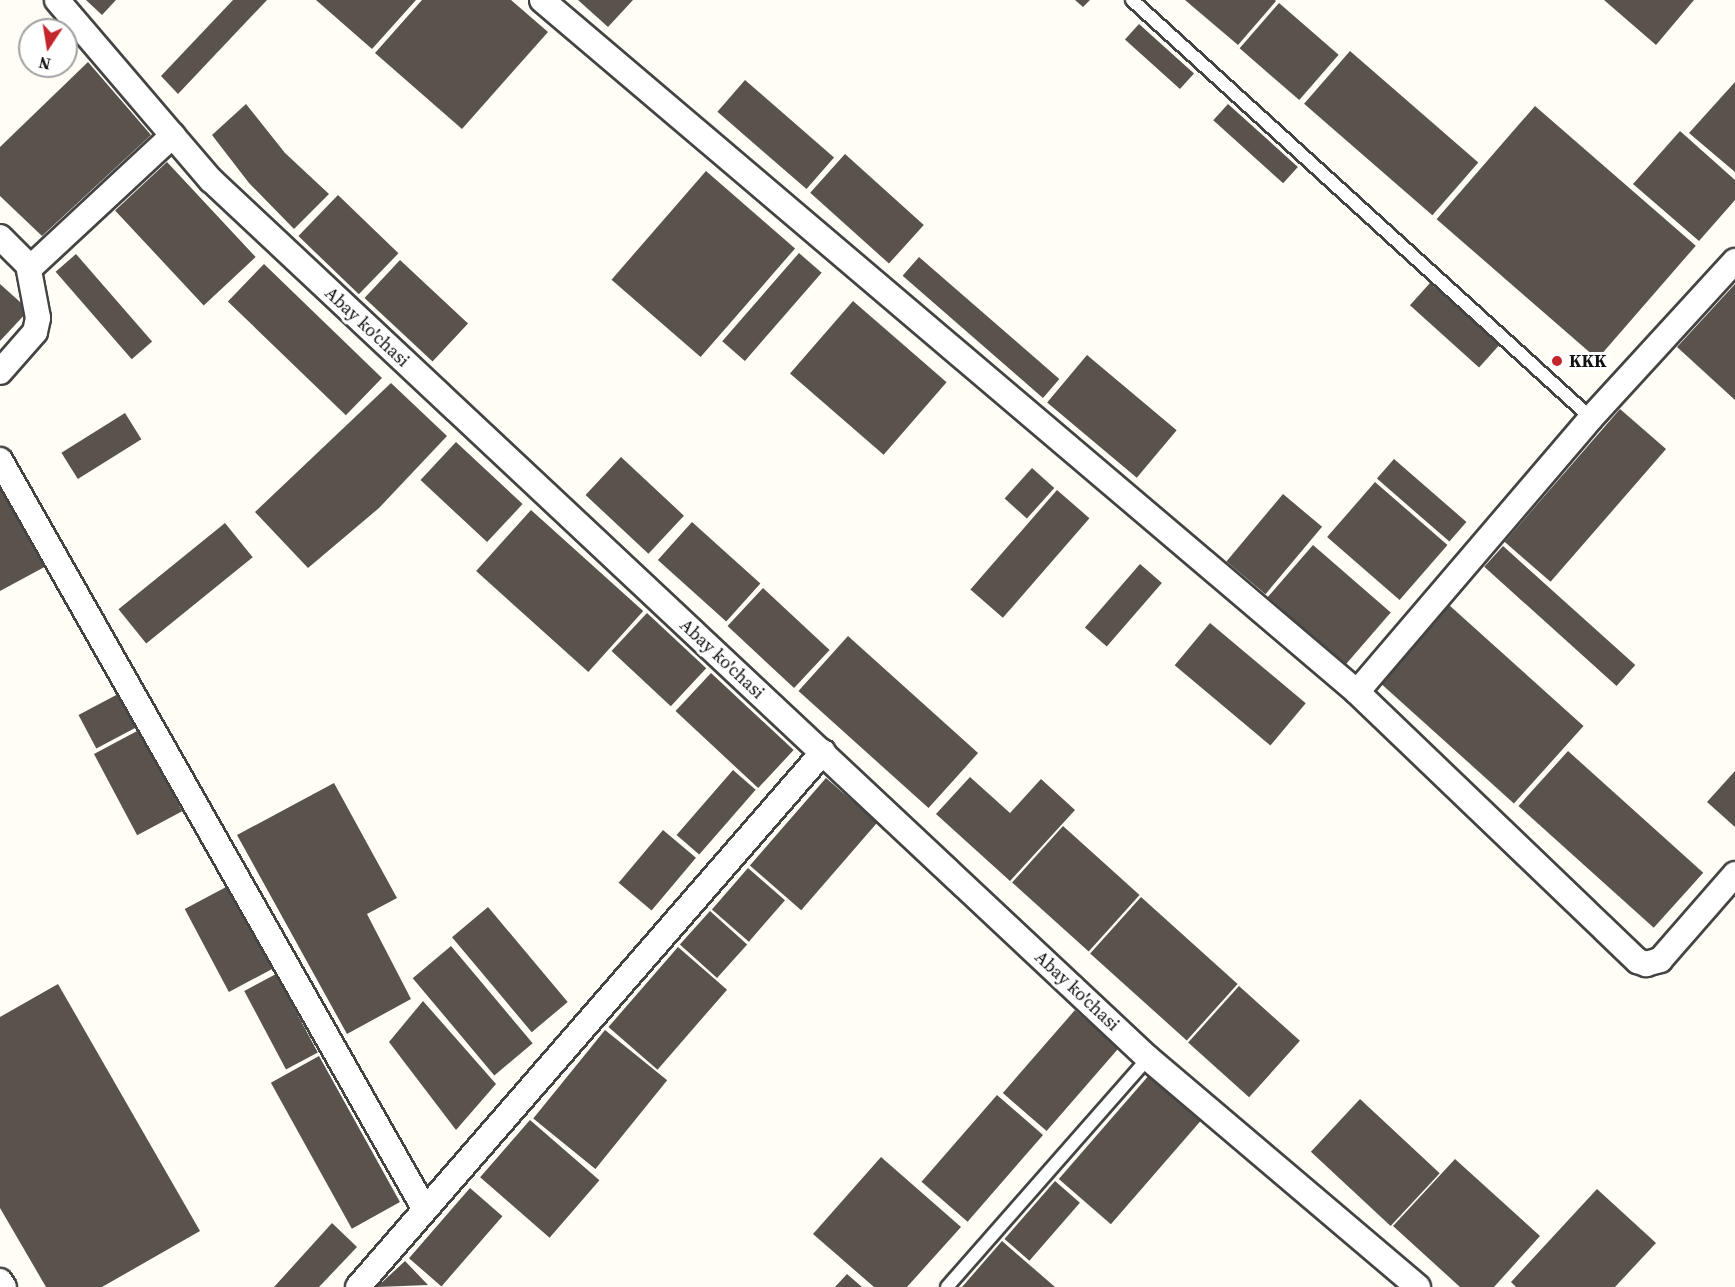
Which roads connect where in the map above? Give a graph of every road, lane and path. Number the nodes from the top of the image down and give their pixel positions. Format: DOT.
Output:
graph roads {
  1 [pos="57,0"];
  2 [pos="542,0"];
  3 [pos="1131,0"];
  4 [pos="172,135"];
  5 [pos="0,237"];
  6 [pos="1735,261"];
  7 [pos="30,268"];
  8 [pos="0,372"];
  9 [pos="1591,418"];
  10 [pos="0,460"];
  11 [pos="1357,692"];
  12 [pos="823,752"];
  13 [pos="1735,874"];
  14 [pos="1148,1058"];
  15 [pos="424,1208"];
  16 [pos="0,1281"];
  17 [pos="4,1287"];
  18 [pos="358,1287"];
  19 [pos="947,1287"];
  20 [pos="1418,1287"];
  1 -- 4 [label="street, Abay ko'chasi"];
  2 -- 11 [label="street"];
  3 -- 9 [label="lane"];
  4 -- 7 [label="street"];
  4 -- 12 [label="street, Abay ko'chasi"];
  5 -- 7 [label="street"];
  6 -- 9 [label="street"];
  7 -- 8 [label="street"];
  9 -- 11 [label="street"];
  10 -- 15 [label="street"];
  11 -- 13 [label="street"];
  12 -- 14 [label="street, Abay ko'chasi"];
  12 -- 15 [label="street"];
  14 -- 19 [label="lane"];
  14 -- 20 [label="street, Abay ko'chasi"];
  15 -- 18 [label="street"];
  16 -- 17 [label="street"];
}
